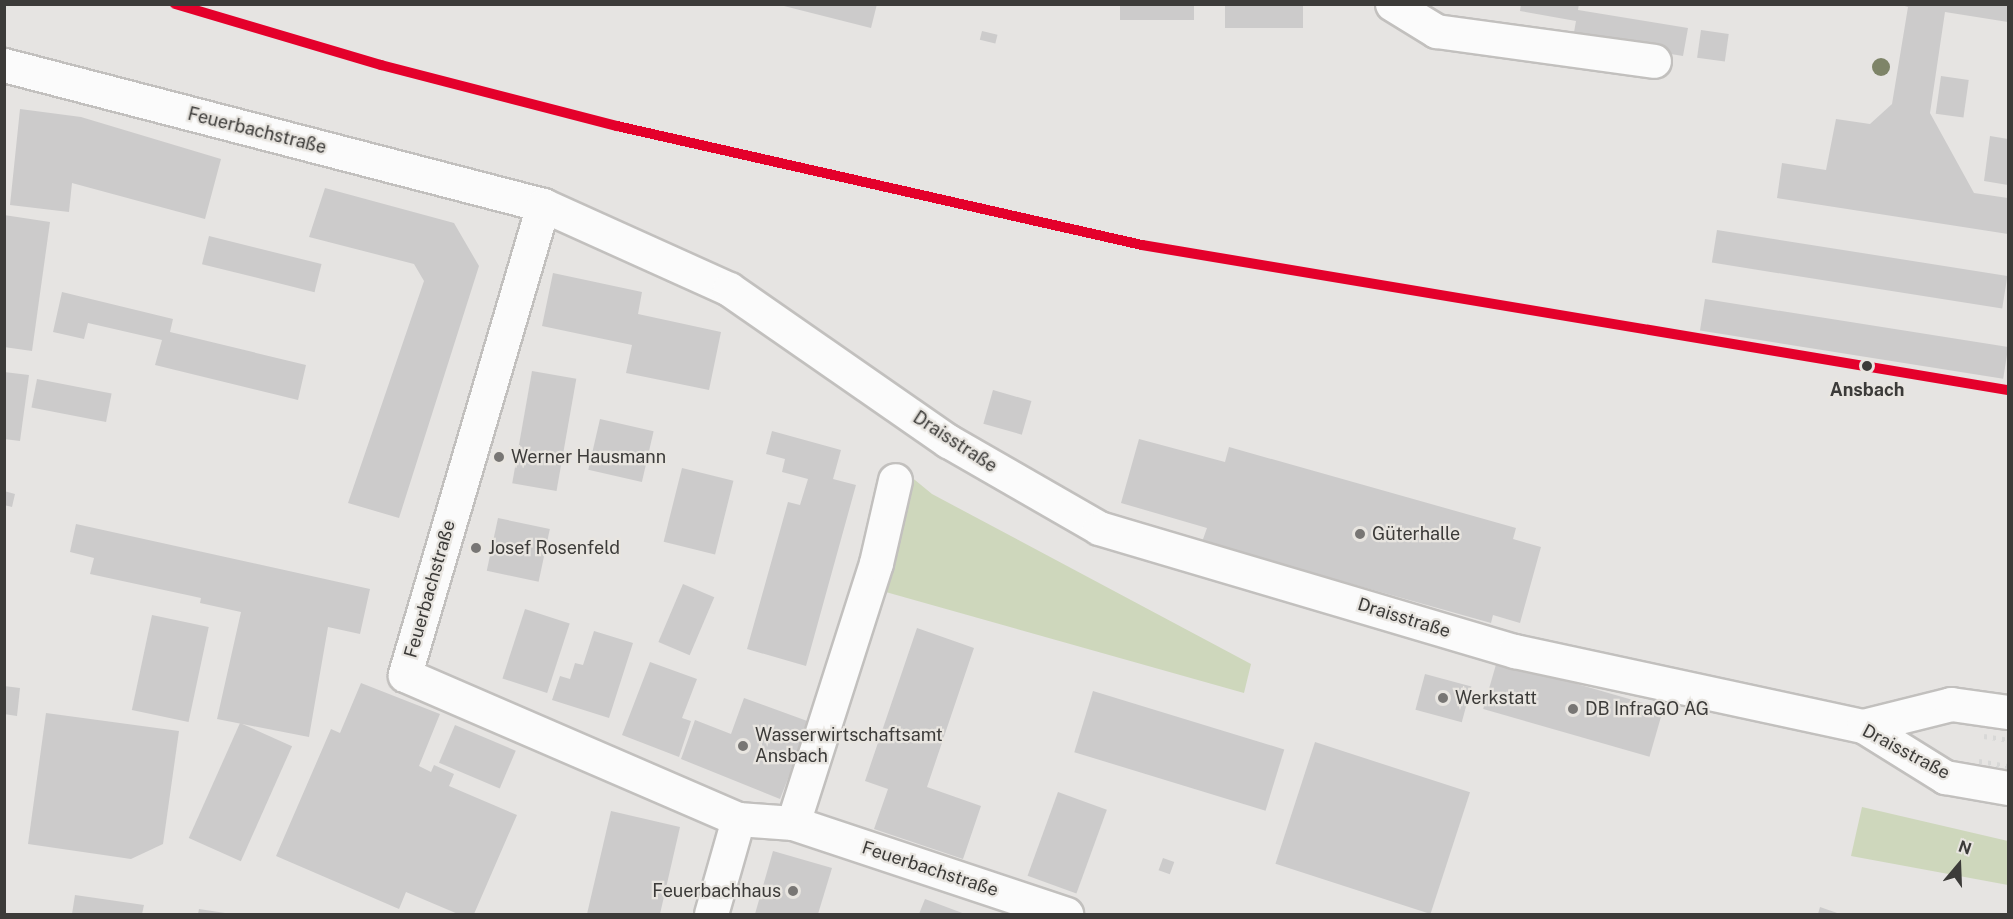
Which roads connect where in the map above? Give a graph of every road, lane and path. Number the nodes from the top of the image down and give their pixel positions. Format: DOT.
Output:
graph roads {
  1 [pos="1392,4"];
  2 [pos="1654,61"];
  3 [pos="4,65"];
  4 [pos="543,205"];
  5 [pos="834,362"];
  6 [pos="896,480"];
  7 [pos="2008,712"];
  8 [pos="1863,726"];
  9 [pos="2008,788"];
  10 [pos="738,819"];
  11 [pos="793,823"];
  12 [pos="711,915"];
  13 [pos="1066,915"];
  1 -- 2 [label="street"];
  3 -- 4 [label="street, Feuerbachstraße"];
  4 -- 5 [label="street, Feuerbachstraße"];
  4 -- 10 [label="street, Feuerbachstraße"];
  5 -- 8 [label="street, Draisstraße"];
  6 -- 11 [label="street"];
  7 -- 8 [label="street"];
  8 -- 9 [label="street, Draisstraße"];
  10 -- 11 [label="street, Feuerbachstraße"];
  10 -- 12 [label="street"];
  11 -- 13 [label="street, Feuerbachstraße"];
}
